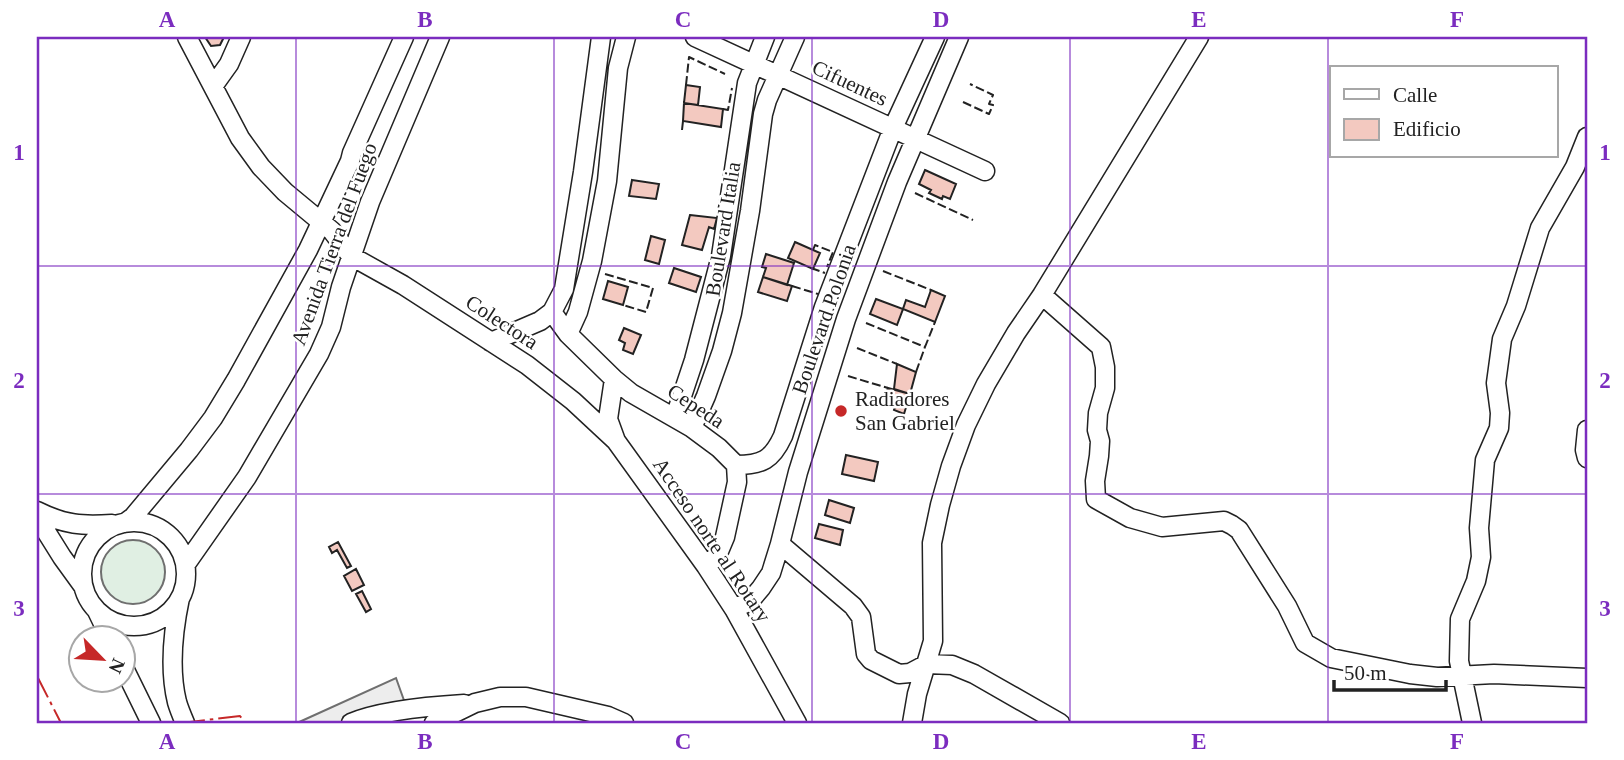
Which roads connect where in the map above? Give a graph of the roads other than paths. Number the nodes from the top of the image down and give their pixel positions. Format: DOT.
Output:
graph roads {
  1 [pos="187,37"];
  2 [pos="241,37"];
  3 [pos="404,37"];
  4 [pos="440,37"];
  5 [pos="601,37"];
  6 [pos="626,37"];
  7 [pos="695,37"];
  8 [pos="765,37"];
  9 [pos="795,37"];
  10 [pos="935,37"];
  11 [pos="959,37"];
  12 [pos="1199,37"];
  13 [pos="754,63"];
  14 [pos="778,75"];
  15 [pos="214,85"];
  16 [pos="893,128"];
  17 [pos="1587,137"];
  18 [pos="915,139"];
  19 [pos="985,171"];
  20 [pos="321,221"];
  21 [pos="351,256"];
  22 [pos="1042,295"];
  23 [pos="552,313"];
  24 [pos="568,334"];
  25 [pos="491,342"];
  26 [pos="614,379"];
  27 [pos="675,417"];
  28 [pos="692,428"];
  29 [pos="1587,430"];
  30 [pos="616,441"];
  31 [pos="1587,457"];
  32 [pos="736,465"];
  33 [pos="37,514"];
  34 [pos="122,523"];
  35 [pos="780,544"];
  36 [pos="186,564"];
  37 [pos="706,566"];
  38 [pos="84,587"];
  39 [pos="181,595"];
  40 [pos="95,608"];
  41 [pos="734,609"];
  42 [pos="103,624"];
  43 [pos="927,664"];
  44 [pos="1462,676"];
  45 [pos="1587,678"];
  46 [pos="136,692"];
  47 [pos="475,704"];
  48 [pos="390,718"];
  49 [pos="151,723"];
  50 [pos="185,723"];
  51 [pos="351,723"];
  52 [pos="434,723"];
  53 [pos="624,723"];
  54 [pos="797,723"];
  55 [pos="912,723"];
  56 [pos="1060,723"];
  57 [pos="1472,723"];
  1 -- 15 [label="street"];
  2 -- 15 [label="street"];
  3 -- 20 [label="street, Avenida Tierra del Fuego"];
  4 -- 21 [label="street, Avenida Tierra del Fuego"];
  5 -- 23 [label="street"];
  6 -- 24 [label="street"];
  7 -- 13 [label="street, Cifuentes"];
  8 -- 13 [label="street, Boulevard Italia"];
  9 -- 14 [label="street, Boulevard Italia"];
  10 -- 16 [label="street, Boulevard Polonia"];
  11 -- 18 [label="street, Boulevard Polonia"];
  12 -- 22 [label="street"];
  13 -- 14 [label="street, Cifuentes"];
  13 -- 27 [label="street, Boulevard Italia"];
  14 -- 16 [label="street, Cifuentes"];
  14 -- 28 [label="street, Boulevard Italia"];
  15 -- 20 [label="street"];
  16 -- 18 [label="street, Cifuentes"];
  16 -- 32 [label="street, Boulevard Polonia"];
  17 -- 44 [label="street"];
  18 -- 19 [label="street, Cifuentes"];
  18 -- 35 [label="street, Boulevard Polonia"];
  20 -- 21 [label="street"];
  20 -- 34 [label="street, Avenida Tierra del Fuego"];
  21 -- 25 [label="street, Colectora"];
  21 -- 36 [label="street, Avenida Tierra del Fuego"];
  22 -- 43 [label="street"];
  22 -- 44 [label="street"];
  23 -- 24 [label="street, Cepeda"];
  23 -- 25 [label="street"];
  24 -- 26 [label="street, Cepeda"];
  25 -- 30 [label="street, Colectora"];
  26 -- 27 [label="street, Cepeda"];
  26 -- 30 [label="street, Acceso norte al Rotary"];
  27 -- 28 [label="street, Cepeda"];
  28 -- 32 [label="street, Cepeda"];
  29 -- 31 [label="street"];
  30 -- 37 [label="street, Acceso norte al Rotary"];
  32 -- 37 [label="street"];
  33 -- 34 [label="street"];
  33 -- 38 [label="street"];
  34 -- 36 [label="street"];
  34 -- 38 [label="street"];
  35 -- 41 [label="street, Boulevard Polonia"];
  35 -- 43 [label="street"];
  36 -- 39 [label="street"];
  37 -- 41 [label="street, Acceso norte al Rotary"];
  38 -- 40 [label="street"];
  39 -- 40 [label="street"];
  39 -- 50 [label="street"];
  40 -- 42 [label="street"];
  41 -- 54 [label="street, Acceso norte al Rotary"];
  43 -- 55 [label="street"];
  43 -- 56 [label="street"];
  44 -- 45 [label="street"];
  44 -- 57 [label="street"];
  46 -- 49 [label="street"];
  47 -- 48 [label="street"];
  47 -- 52 [label="street"];
  47 -- 53 [label="street"];
  48 -- 51 [label="street"];
}
